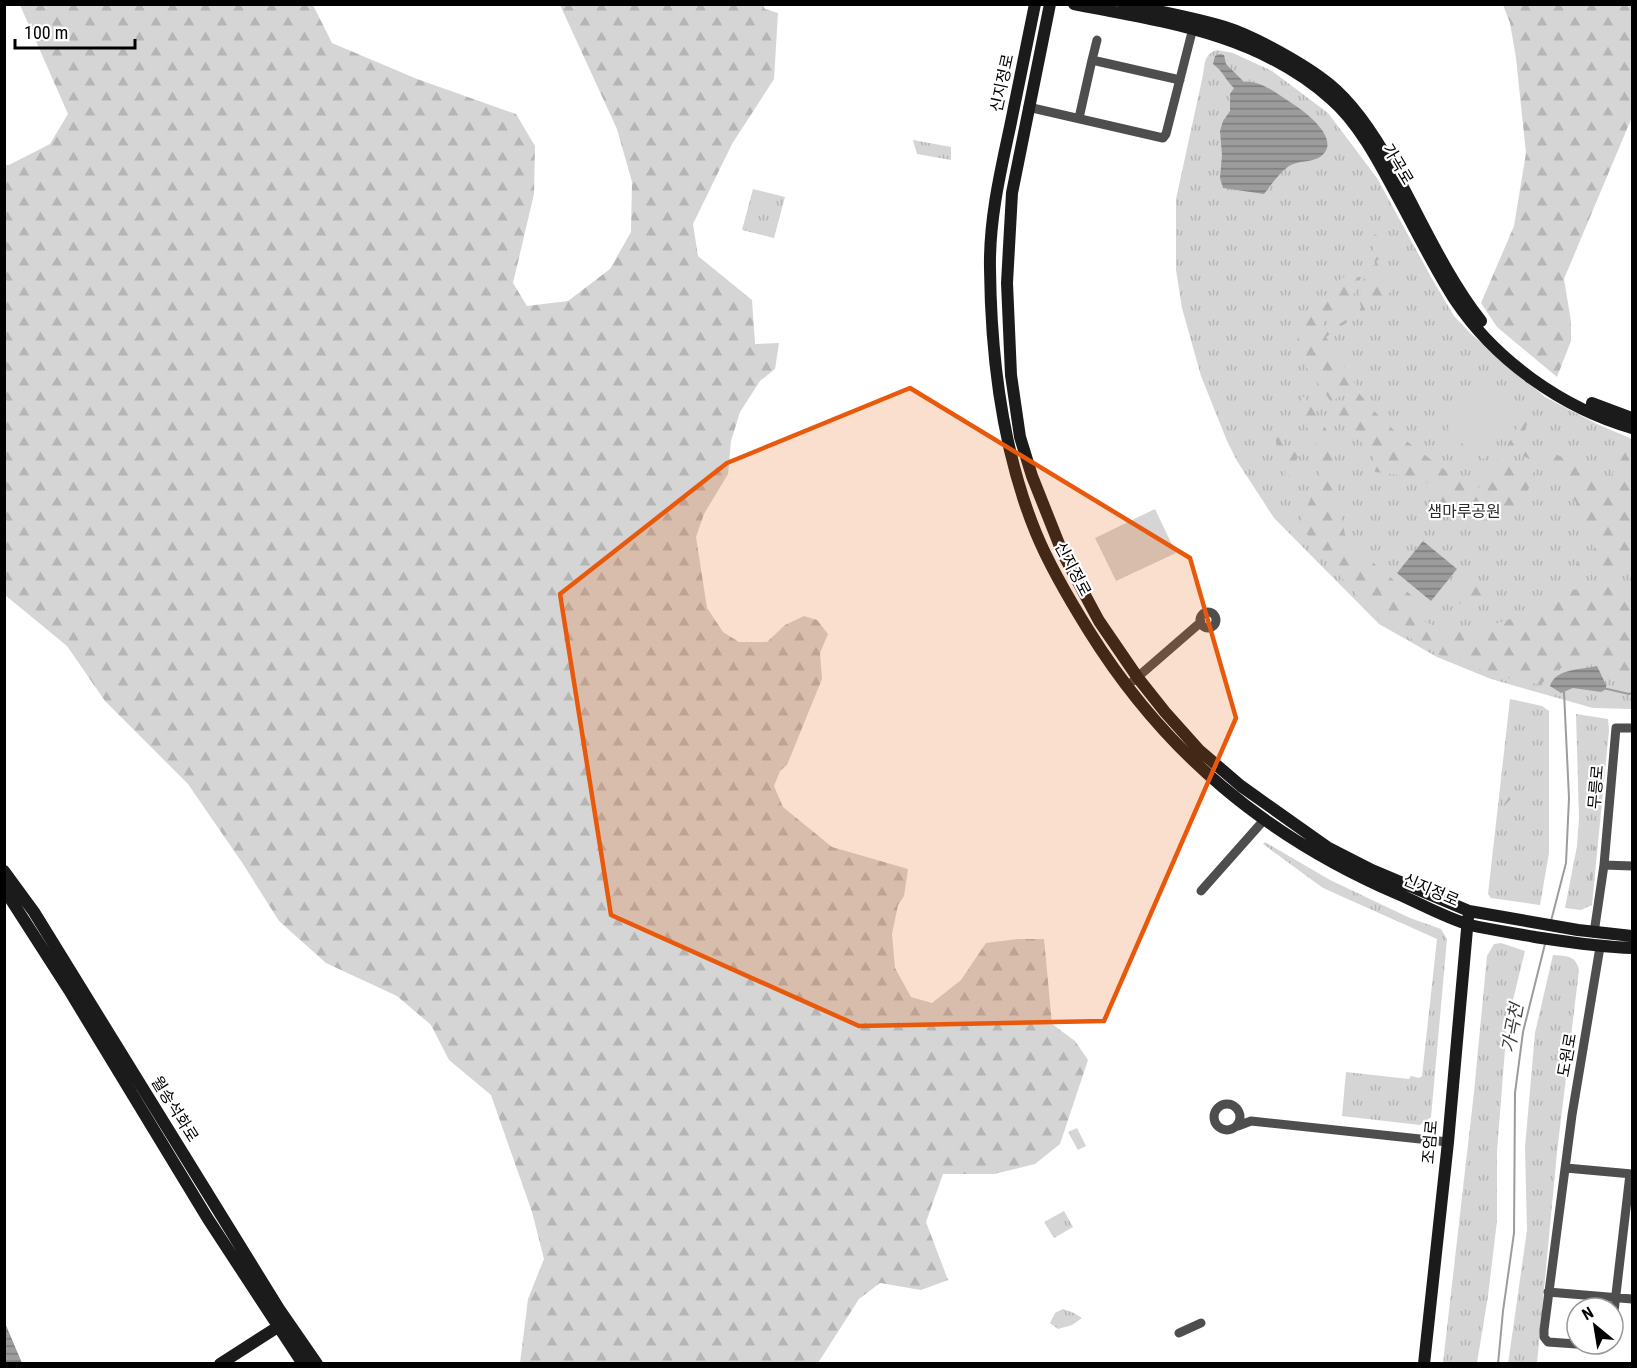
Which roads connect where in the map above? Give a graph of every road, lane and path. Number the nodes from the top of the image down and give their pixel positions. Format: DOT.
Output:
graph roads {
  1 [pos="1035,4"];
  2 [pos="1050,4"];
  3 [pos="1074,4"];
  4 [pos="1123,4"];
  5 [pos="1194,23"];
  6 [pos="1097,40"];
  7 [pos="1092,60"];
  8 [pos="1180,80"];
  9 [pos="1028,107"];
  10 [pos="1079,118"];
  11 [pos="1445,275"];
  12 [pos="1632,418"];
  13 [pos="1632,428"];
  14 [pos="1201,622"];
  15 [pos="1137,678"];
  16 [pos="1125,687"];
  17 [pos="1632,728"];
  18 [pos="1273,809"];
  19 [pos="1264,820"];
  20 [pos="1604,865"];
  21 [pos="1632,866"];
  22 [pos="4,871"];
  23 [pos="4,889"];
  24 [pos="1201,891"];
  25 [pos="1468,918"];
  26 [pos="1593,933"];
  27 [pos="1632,936"];
  28 [pos="1594,946"];
  29 [pos="1632,948"];
  30 [pos="1240,1113"];
  31 [pos="1251,1121"];
  32 [pos="1238,1126"];
  33 [pos="1448,1142"];
  34 [pos="1566,1168"];
  35 [pos="1631,1174"];
  36 [pos="1548,1292"];
  37 [pos="1593,1296"];
  38 [pos="1616,1296"];
  39 [pos="283,1323"];
  40 [pos="1201,1323"];
  41 [pos="1179,1333"];
  42 [pos="1565,1343"];
  43 [pos="220,1364"];
  44 [pos="303,1364"];
  45 [pos="317,1364"];
  46 [pos="1424,1364"];
  1 -- 16 [label="street, 신지정로"];
  2 -- 9 [label="street, 신지정로"];
  3 -- 5 [label="street, 가곡로"];
  4 -- 5 [label="street, 가곡로"];
  5 -- 8 [label="street"];
  5 -- 11 [label="street, 가곡로"];
  6 -- 7 [label="street"];
  7 -- 8 [label="street"];
  7 -- 10 [label="street"];
  8 -- 10 [label="street"];
  9 -- 10 [label="street"];
  9 -- 15 [label="street, 신지정로"];
  11 -- 12 [label="street, 가곡로"];
  11 -- 13 [label="street, 가곡로"];
  14 -- 15 [label="street"];
  15 -- 16 [label="street"];
  15 -- 18 [label="street, 신지정로"];
  16 -- 19 [label="street, 신지정로"];
  17 -- 20 [label="street, 무릉로"];
  18 -- 19 [label="street"];
  18 -- 25 [label="street, 신지정로"];
  19 -- 24 [label="street"];
  19 -- 25 [label="street, 신지정로"];
  20 -- 21 [label="street"];
  20 -- 26 [label="street, 무릉로"];
  22 -- 39 [label="street, 월송석화로"];
  23 -- 39 [label="street, 월송석화로"];
  25 -- 26 [label="street"];
  25 -- 28 [label="street, 신지정로"];
  25 -- 33 [label="street, 조엄로"];
  26 -- 27 [label="street"];
  28 -- 29 [label="street, 신지정로"];
  28 -- 34 [label="street, 도원로"];
  30 -- 31 [label="street"];
  30 -- 32 [label="street"];
  30 -- 32 [label="street"];
  31 -- 32 [label="street"];
  31 -- 33 [label="street"];
  33 -- 46 [label="street, 조엄로"];
  34 -- 35 [label="street"];
  34 -- 36 [label="street, 도원로"];
  35 -- 38 [label="street"];
  36 -- 37 [label="street"];
  36 -- 42 [label="street, 도원로"];
  39 -- 43 [label="street"];
  39 -- 44 [label="street, 월송석화로"];
  39 -- 45 [label="street, 월송석화로"];
  40 -- 41 [label="street"];
}
